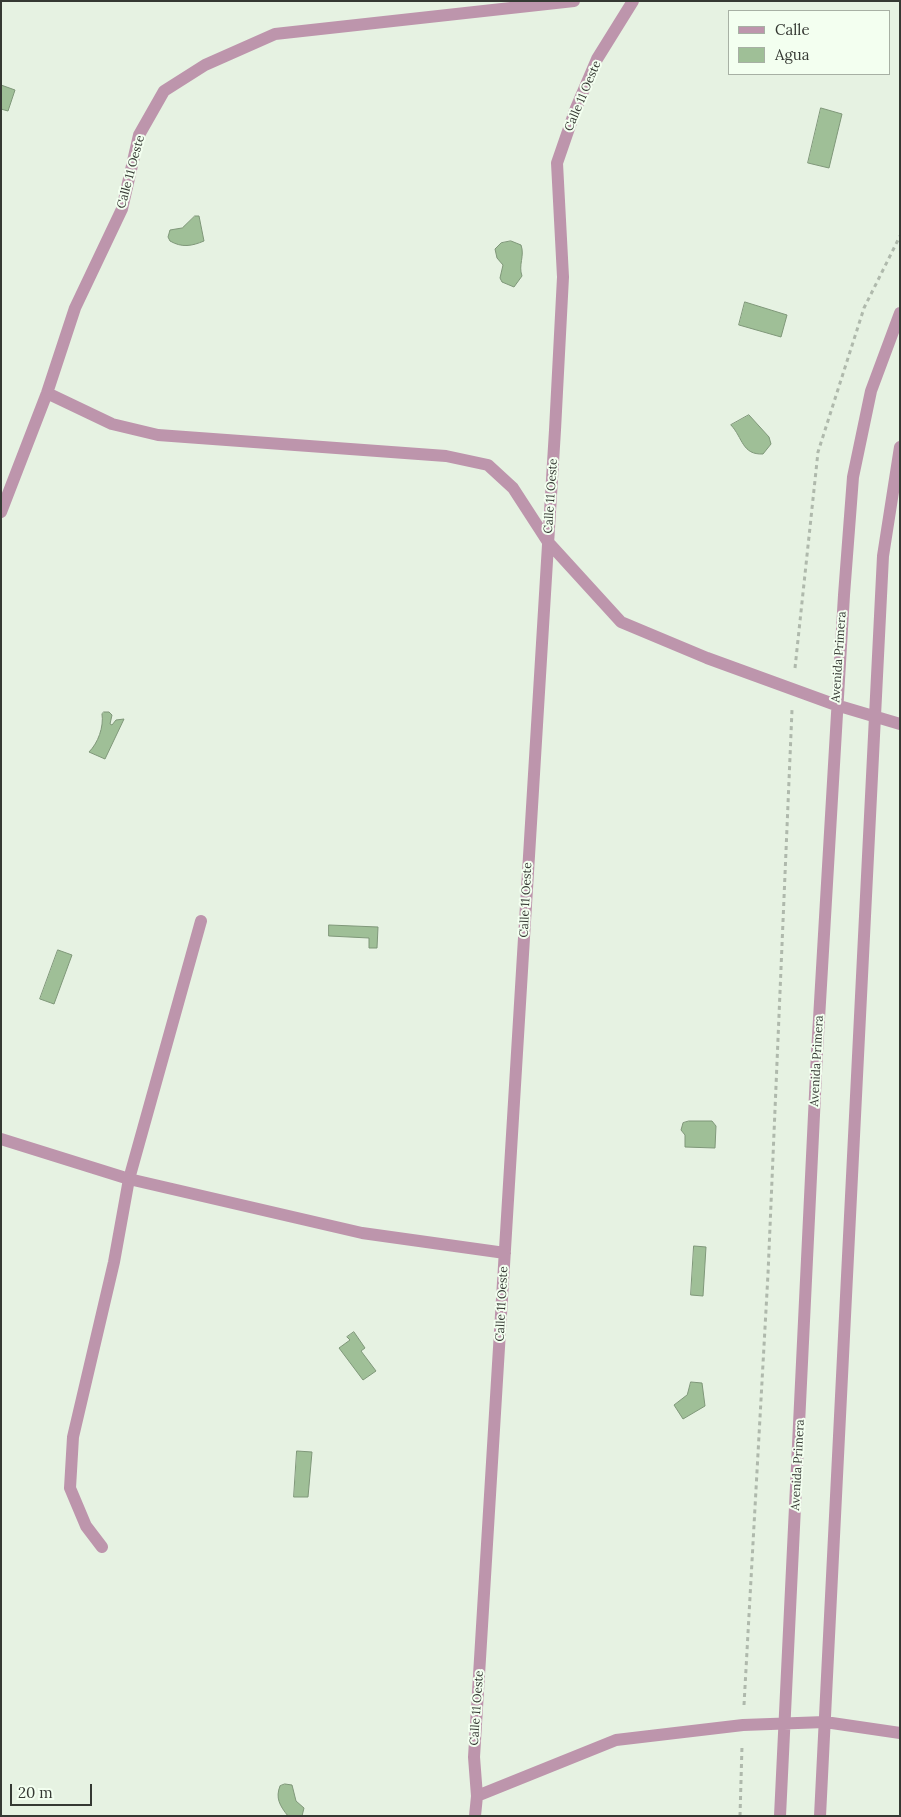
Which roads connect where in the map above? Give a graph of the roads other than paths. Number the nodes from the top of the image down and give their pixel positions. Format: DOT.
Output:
graph roads {
  1 [pos="574,1"];
  2 [pos="633,1"];
  3 [pos="900,313"];
  4 [pos="47,393"];
  5 [pos="900,447"];
  6 [pos="1,512"];
  7 [pos="548,542"];
  8 [pos="836,705"];
  9 [pos="876,716"];
  10 [pos="900,724"];
  11 [pos="201,921"];
  12 [pos="1,1138"];
  13 [pos="129,1179"];
  14 [pos="505,1253"];
  15 [pos="102,1547"];
  16 [pos="825,1722"];
  17 [pos="786,1723"];
  18 [pos="900,1733"];
  19 [pos="476,1796"];
  20 [pos="475,1816"];
  21 [pos="780,1816"];
  22 [pos="820,1816"];
  1 -- 4 [label="street, Calle 11 Oeste"];
  2 -- 7 [label="street, Calle 11 Oeste"];
  3 -- 8 [label="street, Avenida Primera"];
  4 -- 6 [label="street, Calle 11 Oeste"];
  4 -- 7 [label="street"];
  5 -- 9 [label="street"];
  7 -- 8 [label="street"];
  7 -- 14 [label="street, Calle 11 Oeste"];
  8 -- 9 [label="street"];
  8 -- 17 [label="street, Avenida Primera"];
  9 -- 10 [label="street"];
  9 -- 16 [label="street"];
  11 -- 13 [label="street"];
  12 -- 13 [label="street"];
  13 -- 14 [label="street"];
  13 -- 15 [label="street"];
  14 -- 19 [label="street, Calle 11 Oeste"];
  16 -- 17 [label="street"];
  16 -- 18 [label="street"];
  16 -- 22 [label="street"];
  17 -- 19 [label="street"];
  17 -- 21 [label="street, Avenida Primera"];
  19 -- 20 [label="street, Calle 11 Oeste"];
}
